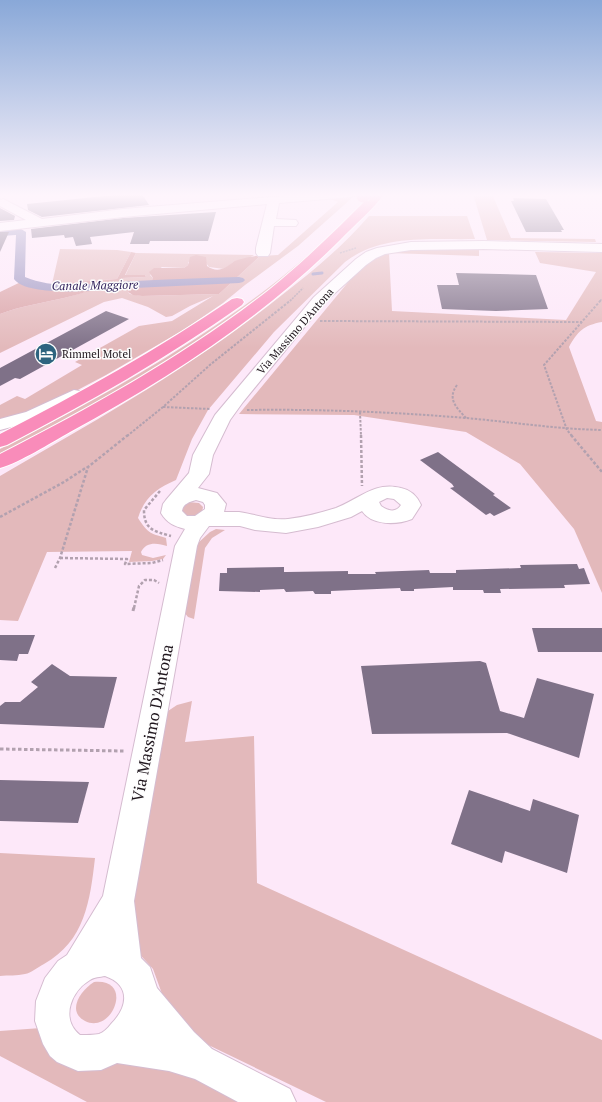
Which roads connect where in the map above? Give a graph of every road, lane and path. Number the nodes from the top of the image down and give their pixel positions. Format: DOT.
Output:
graph roads {
  1 [pos="264,245"];
  2 [pos="310,245"];
  3 [pos="324,245"];
  4 [pos="602,248"];
  5 [pos="263,253"];
  6 [pos="602,299"];
  7 [pos="288,303"];
  8 [pos="314,321"];
  9 [pos="582,322"];
  10 [pos="197,330"];
  11 [pos="457,385"];
  12 [pos="164,407"];
  13 [pos="228,409"];
  14 [pos="360,412"];
  15 [pos="466,418"];
  16 [pos="0,425"];
  17 [pos="567,430"];
  18 [pos="602,430"];
  19 [pos="0,442"];
  20 [pos="0,462"];
  21 [pos="88,467"];
  22 [pos="602,472"];
  23 [pos="199,474"];
  24 [pos="370,500"];
  25 [pos="175,508"];
  26 [pos="208,511"];
  27 [pos="0,517"];
  28 [pos="186,546"];
  29 [pos="55,568"];
  30 [pos="160,590"];
  31 [pos="133,611"];
  32 [pos="0,749"];
  33 [pos="147,752"];
  34 [pos="118,901"];
  35 [pos="125,965"];
  36 [pos="79,967"];
  37 [pos="142,997"];
  38 [pos="116,1045"];
  39 [pos="202,1063"];
  40 [pos="277,1102"];
  1 -- 5 [label="street"];
  2 -- 10 [label="highway"];
  3 -- 20 [label="highway"];
  4 -- 13 [label="street, Via Massimo D'Antona"];
  6 -- 9 [label="path"];
  7 -- 12 [label="path"];
  8 -- 9 [label="path"];
  9 -- 17 [label="path"];
  10 -- 16 [label="street"];
  10 -- 19 [label="highway"];
  11 -- 15 [label="path"];
  12 -- 13 [label="path"];
  12 -- 21 [label="path"];
  13 -- 14 [label="path"];
  13 -- 23 [label="street, Via Massimo D'Antona"];
  14 -- 15 [label="path"];
  14 -- 24 [label="path"];
  15 -- 17 [label="path"];
  17 -- 18 [label="path"];
  17 -- 22 [label="path"];
  21 -- 27 [label="path"];
  21 -- 29 [label="path"];
  23 -- 25 [label="street, Via Massimo D'Antona"];
  23 -- 26 [label="street"];
  24 -- 26 [label="street"];
  25 -- 26 [label="street"];
  25 -- 26 [label="street"];
  25 -- 28 [label="street"];
  26 -- 28 [label="street, Via Massimo D'Antona"];
  28 -- 33 [label="street, Via Massimo D'Antona"];
  30 -- 31 [label="path"];
  32 -- 33 [label="path"];
  33 -- 34 [label="street, Via Massimo D'Antona"];
  34 -- 35 [label="street, Via Massimo D'Antona"];
  34 -- 36 [label="street, Via Massimo D'Antona"];
  35 -- 36 [label="street"];
  35 -- 37 [label="street"];
  36 -- 38 [label="street"];
  37 -- 38 [label="street"];
  37 -- 39 [label="street"];
  38 -- 39 [label="street"];
  39 -- 40 [label="street"];
}
